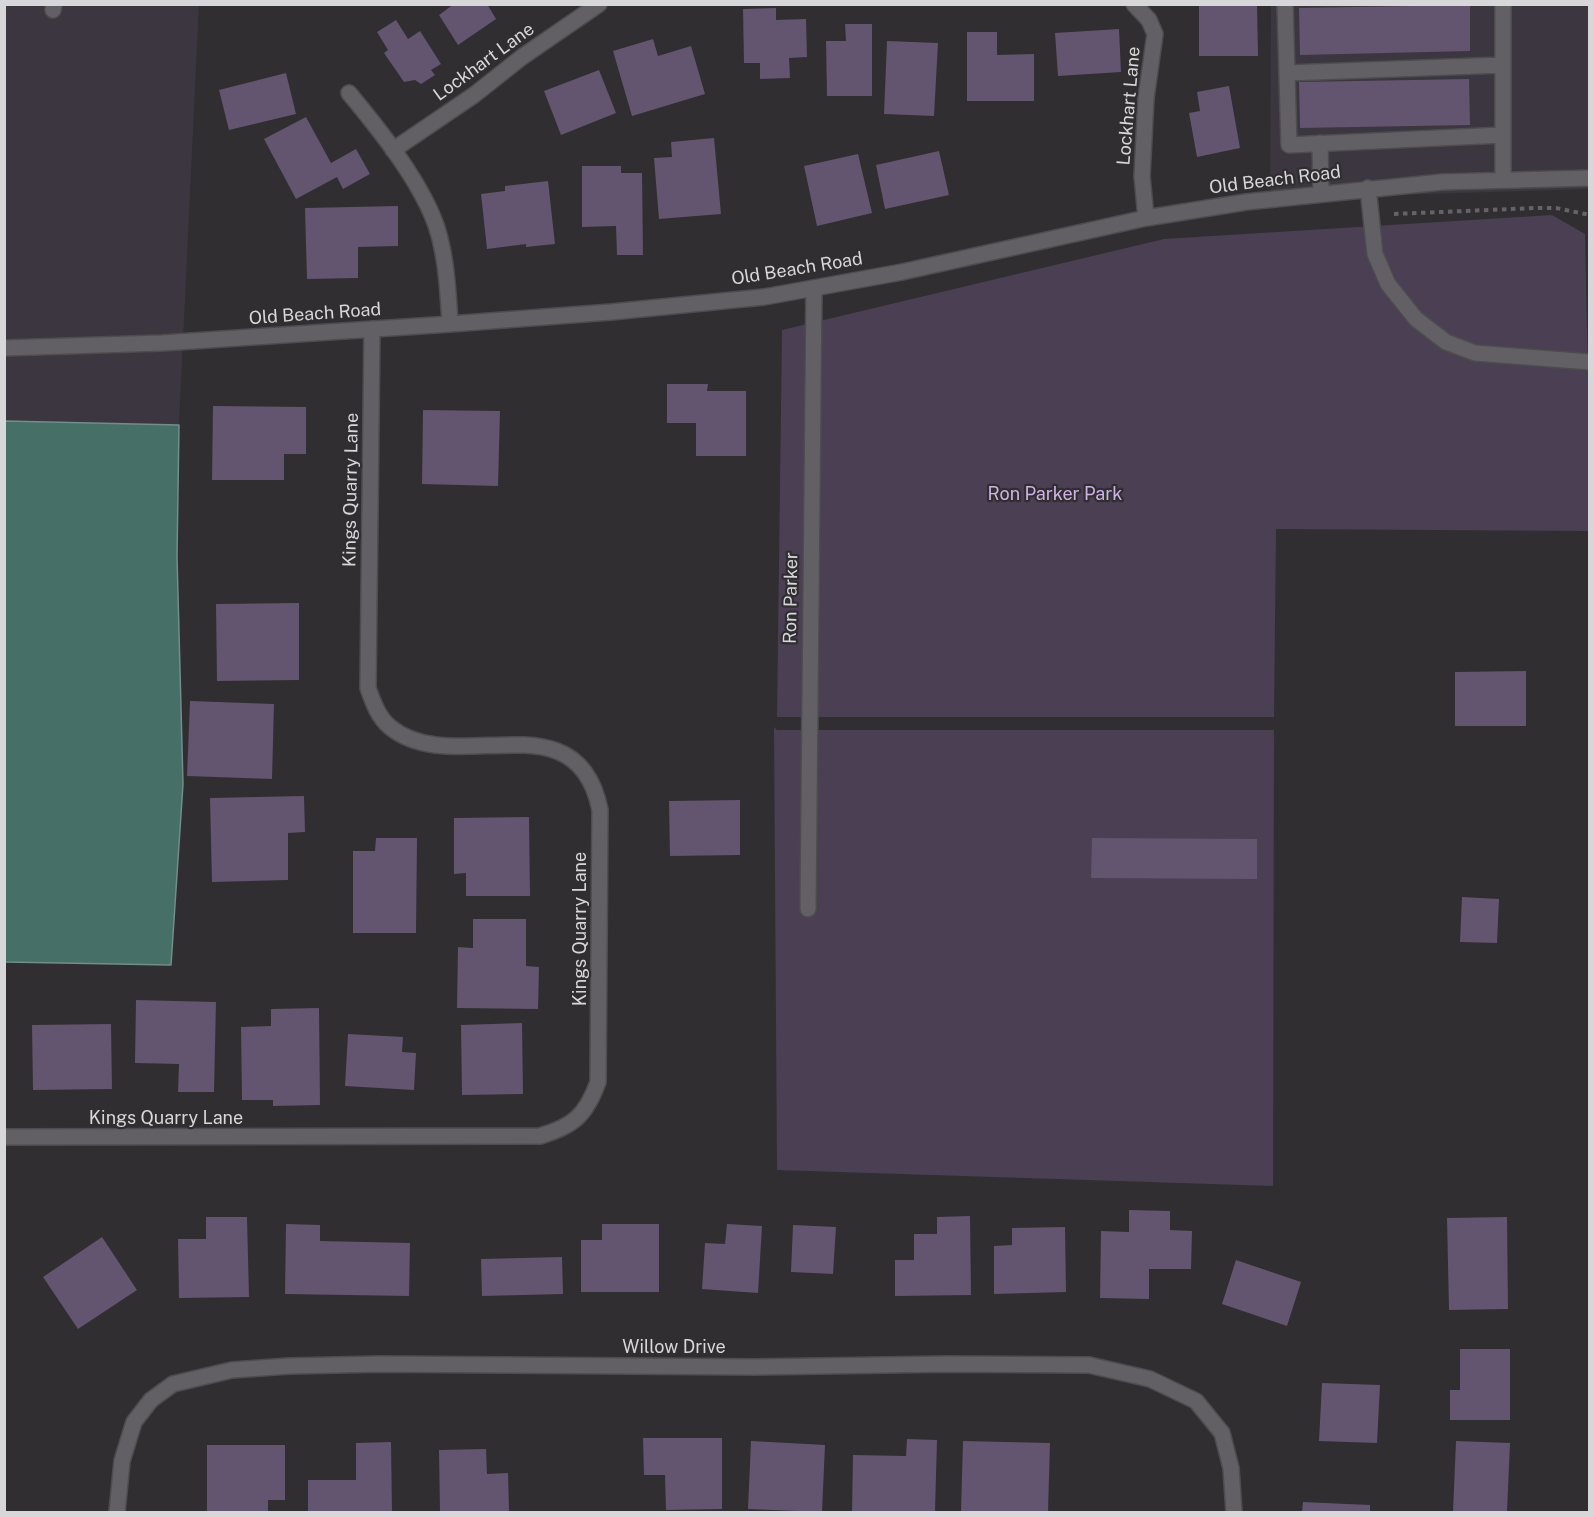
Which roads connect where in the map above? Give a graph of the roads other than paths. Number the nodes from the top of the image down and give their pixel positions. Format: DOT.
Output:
graph roads {
  1 [pos="599,4"];
  2 [pos="1134,4"];
  3 [pos="1285,4"];
  4 [pos="1503,4"];
  5 [pos="1503,65"];
  6 [pos="1287,73"];
  7 [pos="349,93"];
  8 [pos="1503,135"];
  9 [pos="1320,143"];
  10 [pos="393,150"];
  11 [pos="1590,178"];
  12 [pos="1503,180"];
  13 [pos="1368,188"];
  14 [pos="1321,193"];
  15 [pos="1146,218"];
  16 [pos="814,288"];
  17 [pos="450,324"];
  18 [pos="372,329"];
  19 [pos="4,348"];
  20 [pos="1590,362"];
  21 [pos="808,909"];
  22 [pos="4,1137"];
  23 [pos="117,1512"];
  24 [pos="1234,1512"];
  1 -- 10 [label="street, Lockhart Lane"];
  2 -- 15 [label="street, Lockhart Lane"];
  3 -- 6 [label="street"];
  4 -- 5 [label="street"];
  5 -- 6 [label="street"];
  5 -- 8 [label="street"];
  6 -- 9 [label="street"];
  7 -- 10 [label="street"];
  8 -- 9 [label="street"];
  8 -- 12 [label="street"];
  9 -- 14 [label="street"];
  10 -- 17 [label="street"];
  11 -- 12 [label="street, Old Beach Road"];
  12 -- 13 [label="street, Old Beach Road"];
  13 -- 14 [label="street, Old Beach Road"];
  13 -- 20 [label="street"];
  14 -- 15 [label="street, Old Beach Road"];
  15 -- 16 [label="street, Old Beach Road"];
  16 -- 17 [label="street, Old Beach Road"];
  16 -- 21 [label="street, Ron Parker"];
  17 -- 18 [label="street, Old Beach Road"];
  18 -- 19 [label="street, Old Beach Road"];
  18 -- 22 [label="street, Kings Quarry Lane"];
  23 -- 24 [label="street, Willow Drive"];
}
